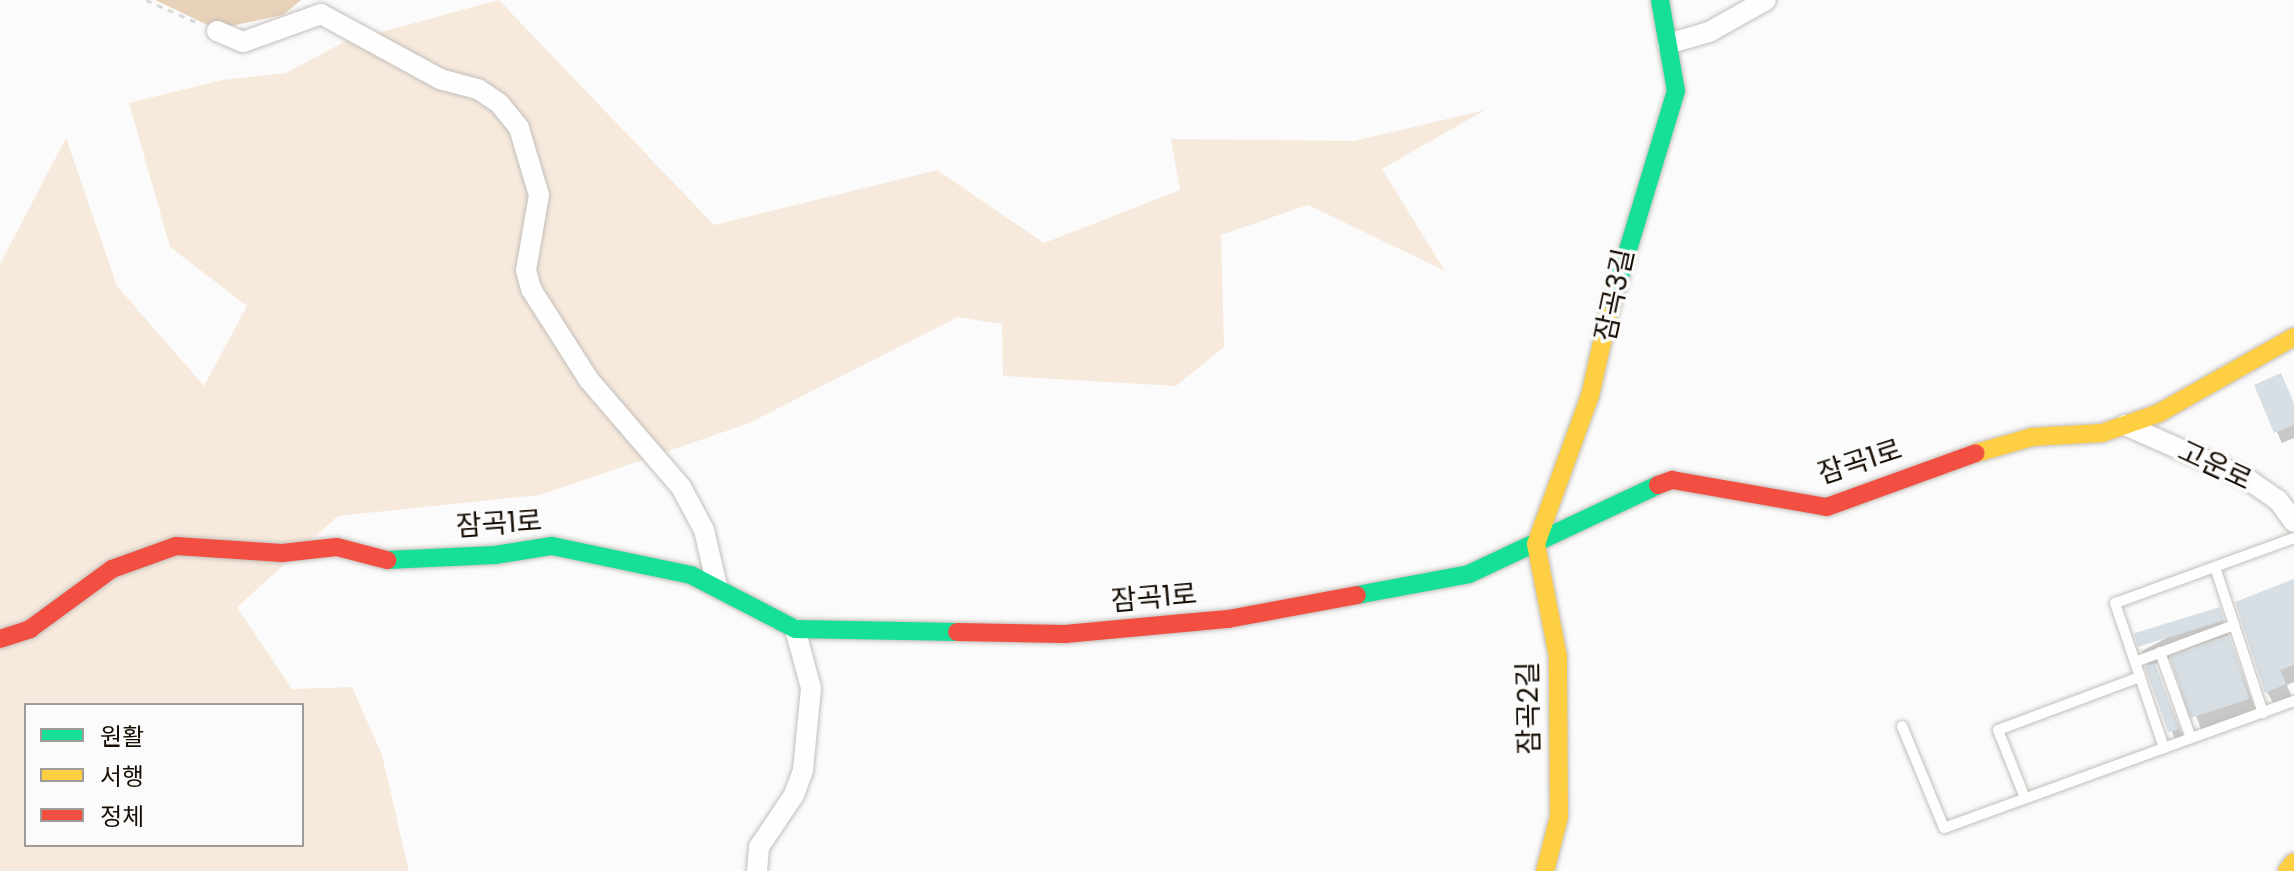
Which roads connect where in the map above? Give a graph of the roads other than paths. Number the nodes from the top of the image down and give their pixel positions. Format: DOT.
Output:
graph roads {
  1 [pos="1660,0"];
  2 [pos="1766,0"];
  3 [pos="321,7"];
  4 [pos="217,31"];
  5 [pos="1668,44"];
  6 [pos="2294,337"];
  7 [pos="2125,425"];
  8 [pos="2294,522"];
  9 [pos="2294,538"];
  10 [pos="1536,544"];
  11 [pos="2215,567"];
  12 [pos="717,586"];
  13 [pos="2234,625"];
  14 [pos="795,629"];
  15 [pos="0,639"];
  16 [pos="2160,652"];
  17 [pos="2135,662"];
  18 [pos="2140,677"];
  19 [pos="2294,701"];
  20 [pos="2263,713"];
  21 [pos="1902,726"];
  22 [pos="2191,738"];
  23 [pos="2164,748"];
  24 [pos="2025,798"];
  25 [pos="2294,862"];
  26 [pos="757,871"];
  27 [pos="1545,871"];
  28 [pos="2287,871"];
  1 -- 5 [label="street, 잠곡3길"];
  2 -- 5 [label="street"];
  3 -- 4 [label="street"];
  3 -- 12 [label="street"];
  5 -- 10 [label="street, 잠곡3길"];
  6 -- 7 [label="street, 잠곡1로"];
  7 -- 8 [label="street, 고운로"];
  7 -- 10 [label="street, 잠곡1로"];
  9 -- 11 [label="lane"];
  10 -- 14 [label="street, 잠곡1로"];
  10 -- 27 [label="street, 잠곡2길"];
  11 -- 13 [label="lane"];
  11 -- 17 [label="lane"];
  12 -- 14 [label="street, 잠곡1로"];
  12 -- 15 [label="street, 잠곡1로"];
  13 -- 16 [label="lane"];
  13 -- 20 [label="lane"];
  14 -- 26 [label="street"];
  16 -- 17 [label="lane"];
  16 -- 22 [label="lane"];
  17 -- 18 [label="lane"];
  18 -- 23 [label="lane"];
  18 -- 24 [label="lane"];
  19 -- 20 [label="lane"];
  20 -- 22 [label="lane"];
  21 -- 24 [label="lane"];
  22 -- 23 [label="lane"];
  23 -- 24 [label="lane"];
  25 -- 28 [label="street"];
}
